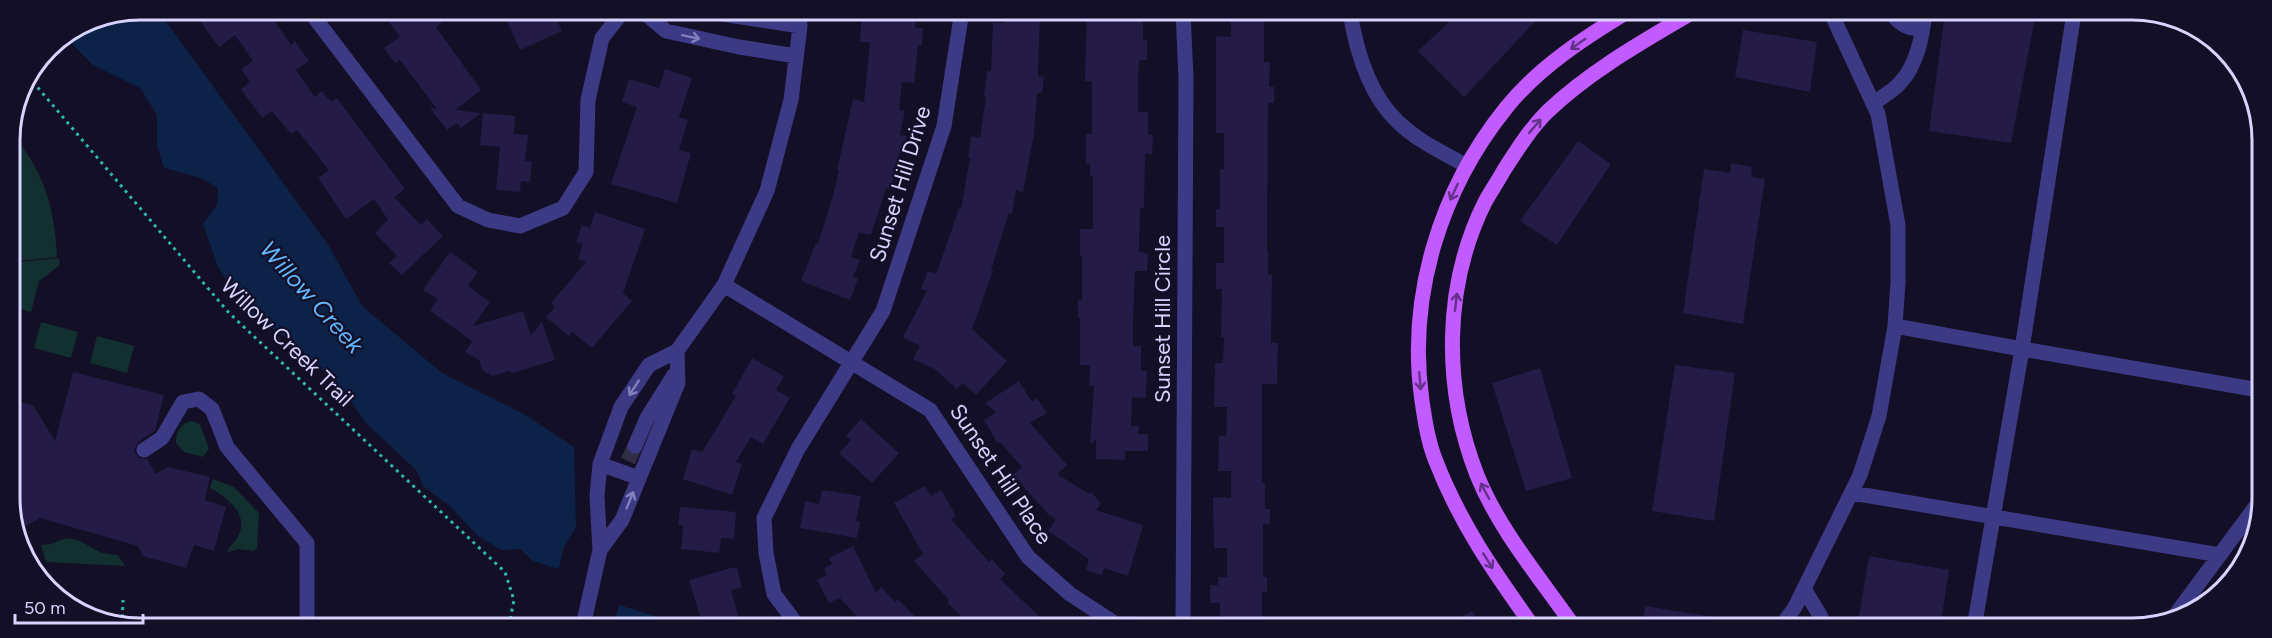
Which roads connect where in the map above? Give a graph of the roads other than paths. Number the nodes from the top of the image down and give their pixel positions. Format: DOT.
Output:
graph roads {
  1 [pos="316,20"];
  2 [pos="616,20"];
  3 [pos="653,20"];
  4 [pos="761,20"];
  5 [pos="800,20"];
  6 [pos="961,20"];
  7 [pos="1183,20"];
  8 [pos="1351,20"];
  9 [pos="1615,20"];
  10 [pos="1680,20"];
  11 [pos="1834,20"];
  12 [pos="1897,20"];
  13 [pos="1924,20"];
  14 [pos="2073,20"];
  15 [pos="800,26"];
  16 [pos="796,56"];
  17 [pos="1874,103"];
  18 [pos="1467,166"];
  19 [pos="724,285"];
  20 [pos="1895,326"];
  21 [pos="2022,349"];
  22 [pos="677,351"];
  23 [pos="852,361"];
  24 [pos="678,368"];
  25 [pos="2253,389"];
  26 [pos="615,424"];
  27 [pos="144,450"];
  28 [pos="600,464"];
  29 [pos="630,470"];
  30 [pos="1852,493"];
  31 [pos="2251,513"];
  32 [pos="1994,516"];
  33 [pos="600,550"];
  34 [pos="2220,555"];
  35 [pos="1804,589"];
  36 [pos="2180,608"];
  37 [pos="307,618"];
  38 [pos="585,618"];
  39 [pos="792,618"];
  40 [pos="1107,618"];
  41 [pos="1183,618"];
  42 [pos="1528,618"];
  43 [pos="1568,618"];
  44 [pos="1787,618"];
  45 [pos="1821,618"];
  46 [pos="1976,618"];
  1 -- 2 [label="street"];
  3 -- 16 [label="street, one-way"];
  4 -- 15 [label="street"];
  5 -- 15 [label="street"];
  6 -- 23 [label="street, Sunset Hill Drive"];
  7 -- 41 [label="street, Sunset Hill Circle"];
  8 -- 18 [label="street"];
  9 -- 18 [label="main road, one-way"];
  43 -- 10 [label="main road, one-way"];
  11 -- 17 [label="street"];
  12 -- 13 [label="street"];
  13 -- 17 [label="street"];
  14 -- 21 [label="street"];
  15 -- 16 [label="street"];
  16 -- 19 [label="street"];
  17 -- 20 [label="street"];
  18 -- 42 [label="main road, one-way"];
  19 -- 22 [label="street"];
  19 -- 23 [label="street, Sunset Hill Place"];
  20 -- 21 [label="street"];
  20 -- 30 [label="street"];
  21 -- 25 [label="street"];
  21 -- 32 [label="street"];
  22 -- 24 [label="street"];
  22 -- 26 [label="street, one-way"];
  23 -- 39 [label="street"];
  23 -- 40 [label="street, Sunset Hill Place"];
  24 -- 26 [label="street"];
  24 -- 29 [label="street"];
  26 -- 28 [label="street"];
  27 -- 37 [label="street"];
  28 -- 29 [label="street"];
  28 -- 33 [label="street"];
  33 -- 29 [label="street, one-way"];
  30 -- 32 [label="street"];
  30 -- 35 [label="street"];
  31 -- 34 [label="street"];
  32 -- 34 [label="street"];
  32 -- 46 [label="street"];
  33 -- 38 [label="street"];
  34 -- 36 [label="street"];
  35 -- 44 [label="street"];
  35 -- 45 [label="street"];
}
